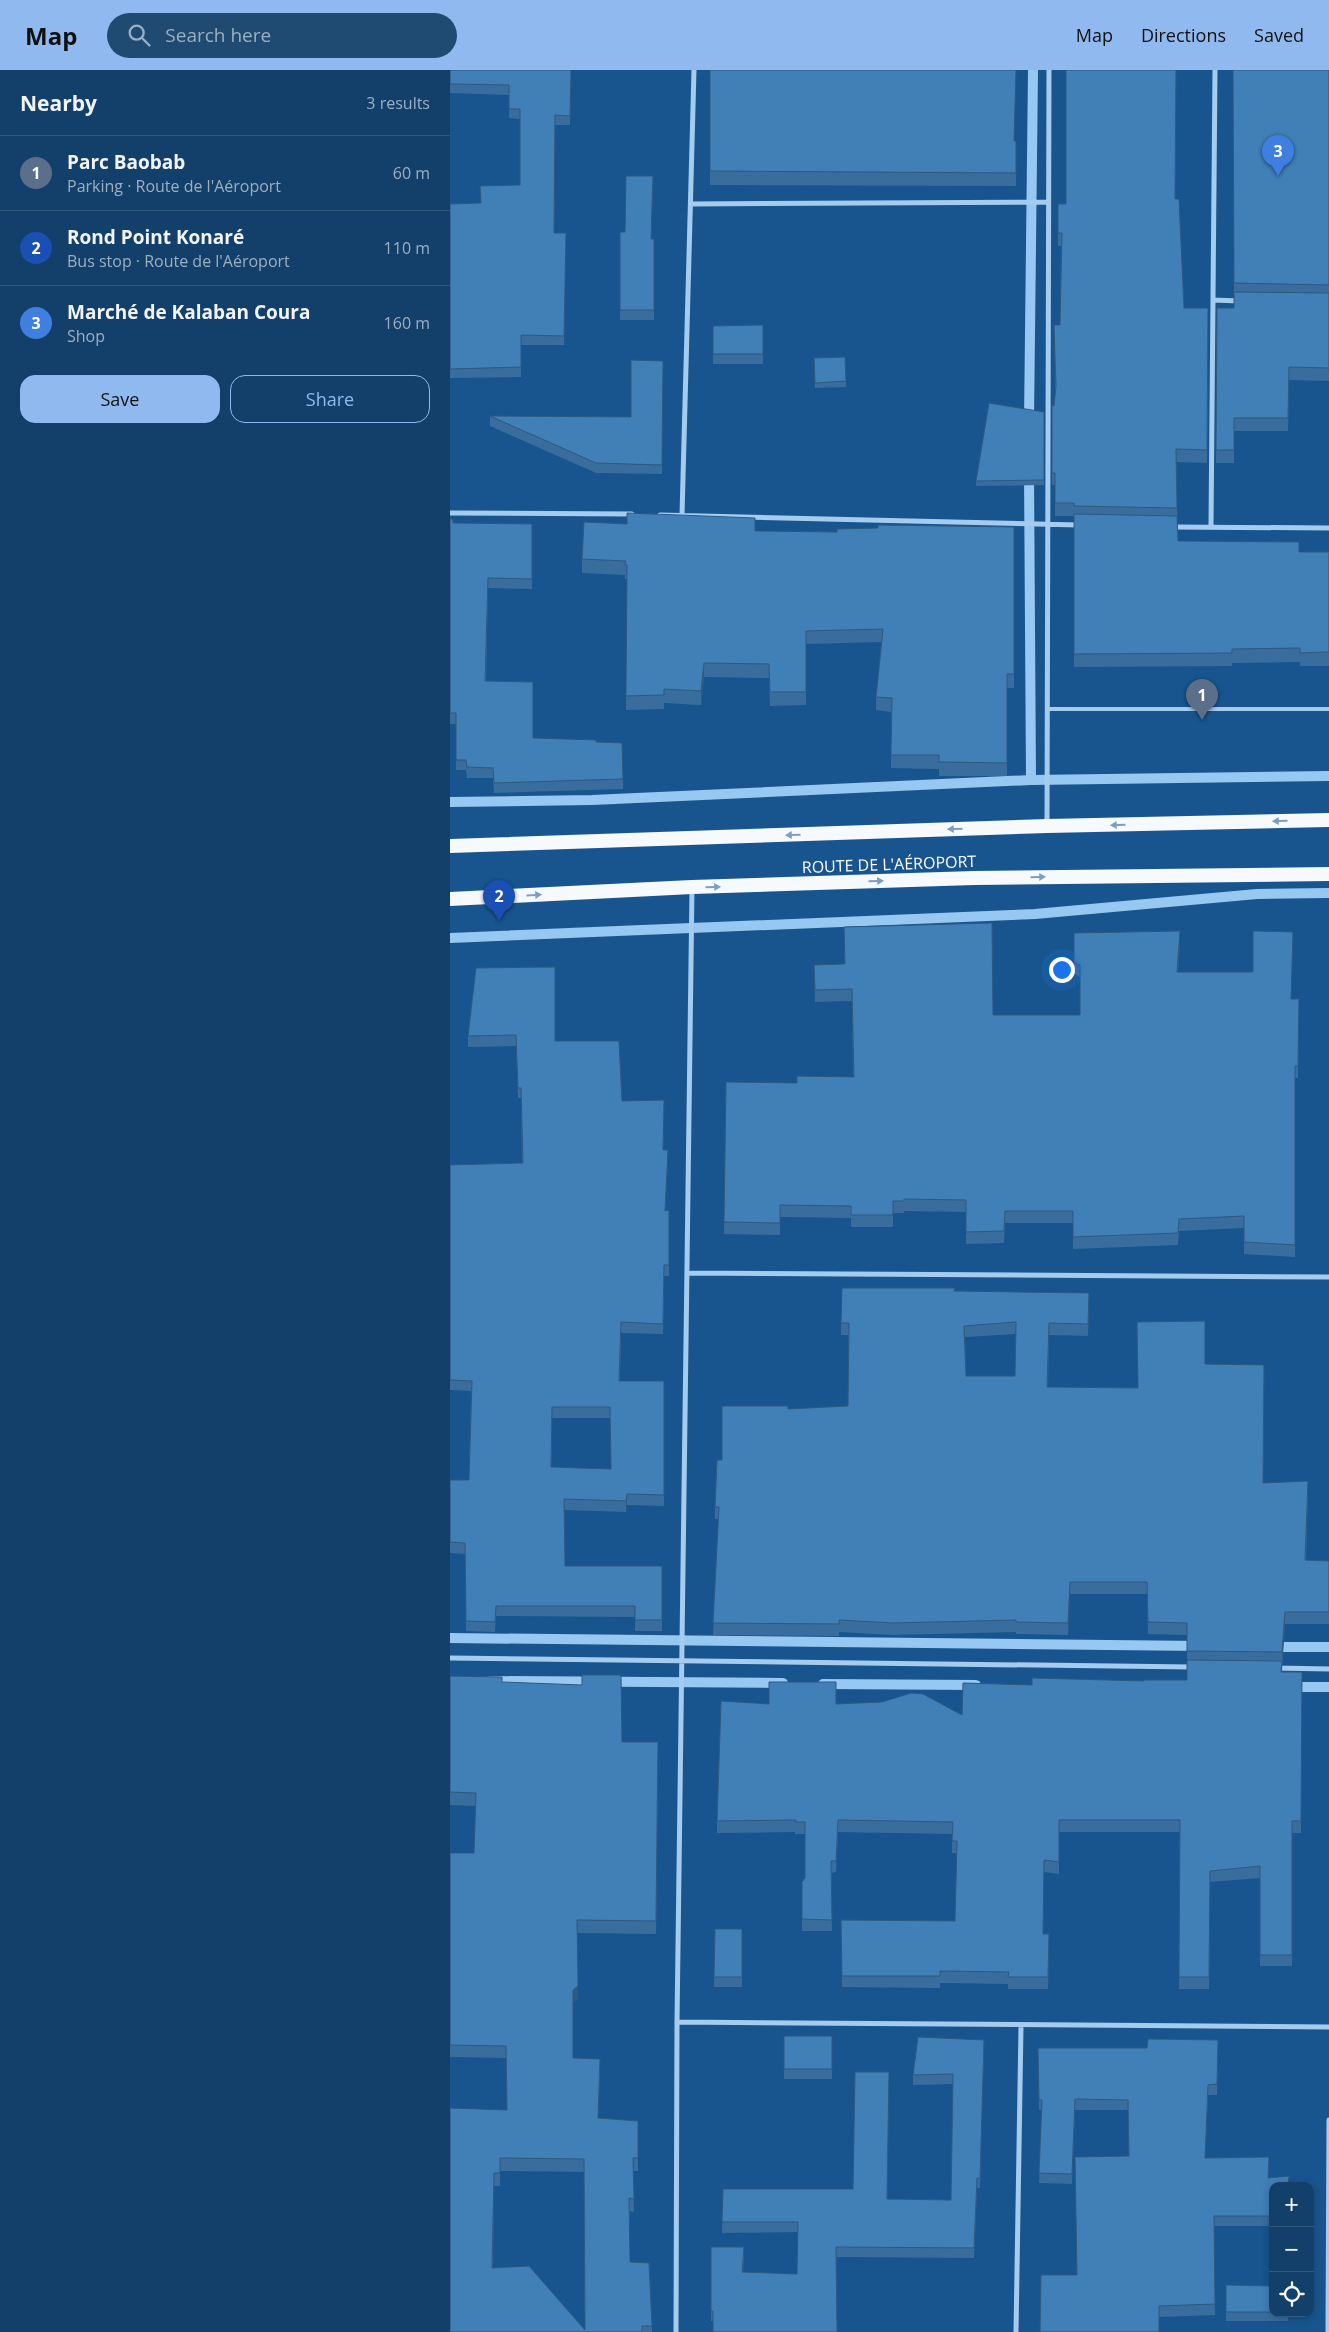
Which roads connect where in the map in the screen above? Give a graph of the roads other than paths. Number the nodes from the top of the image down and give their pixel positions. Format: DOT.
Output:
graph roads {
  1 [pos="694,70"];
  2 [pos="1049,70"];
  3 [pos="1215,70"];
  4 [pos="1048,202"];
  5 [pos="692,204"];
  6 [pos="1213,300"];
  7 [pos="1252,301"];
  8 [pos="450,513"];
  9 [pos="644,514"];
  10 [pos="653,515"];
  11 [pos="682,515"];
  12 [pos="1048,524"];
  13 [pos="1086,525"];
  14 [pos="1163,526"];
  15 [pos="1211,527"];
  16 [pos="1329,528"];
  17 [pos="1047,709"];
  18 [pos="1329,709"];
  19 [pos="1329,820"];
  20 [pos="1047,826"];
  21 [pos="450,846"];
  22 [pos="1329,874"];
  23 [pos="692,887"];
  24 [pos="450,899"];
  25 [pos="687,1273"];
  26 [pos="1329,1277"];
  27 [pos="450,1658"];
  28 [pos="682,1661"];
  29 [pos="1200,1667"];
  30 [pos="1269,1668"];
  31 [pos="1329,1668"];
  32 [pos="677,2022"];
  33 [pos="1021,2026"];
  34 [pos="1329,2027"];
  35 [pos="1329,2120"];
  36 [pos="676,2332"];
  37 [pos="1016,2332"];
  38 [pos="1328,2332"];
  1 -- 5 [label="street"];
  2 -- 4 [label="street"];
  3 -- 6 [label="street"];
  4 -- 5 [label="street"];
  4 -- 12 [label="street"];
  5 -- 11 [label="street"];
  6 -- 7 [label="street"];
  6 -- 15 [label="street"];
  8 -- 9 [label="street"];
  10 -- 11 [label="street"];
  11 -- 12 [label="street"];
  12 -- 13 [label="street"];
  12 -- 17 [label="street"];
  14 -- 15 [label="street"];
  15 -- 16 [label="street"];
  17 -- 18 [label="lane"];
  17 -- 20 [label="street"];
  19 -- 20 [label="highway, ROUTE DE L'AÉROPORT, one-way"];
  20 -- 21 [label="highway, ROUTE DE L'AÉROPORT, one-way"];
  23 -- 22 [label="highway, ROUTE DE L'AÉROPORT, one-way"];
  24 -- 23 [label="highway, ROUTE DE L'AÉROPORT, one-way"];
  23 -- 25 [label="street"];
  25 -- 26 [label="street"];
  25 -- 28 [label="street"];
  27 -- 28 [label="street"];
  28 -- 29 [label="street"];
  28 -- 32 [label="street"];
  30 -- 31 [label="street"];
  32 -- 33 [label="street"];
  32 -- 36 [label="street"];
  33 -- 34 [label="street"];
  33 -- 37 [label="street"];
  35 -- 38 [label="street"];
}
